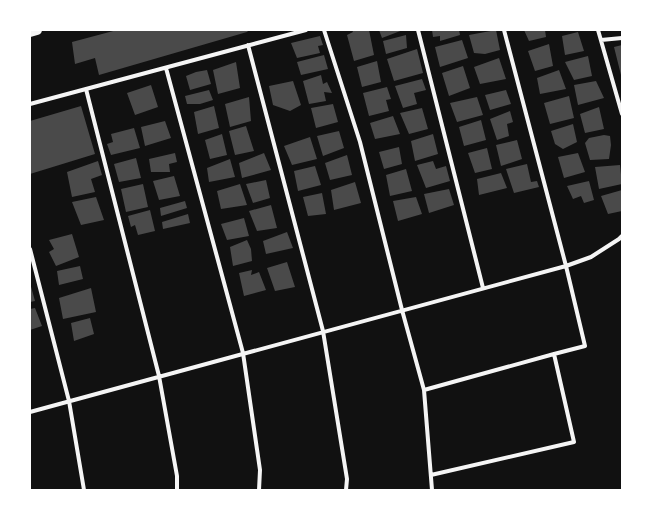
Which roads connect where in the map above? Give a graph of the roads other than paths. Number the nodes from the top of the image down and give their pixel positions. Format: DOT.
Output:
graph roads {
  1 [pos="36,30"];
  2 [pos="306,30"];
  3 [pos="324,30"];
  4 [pos="418,30"];
  5 [pos="504,30"];
  6 [pos="598,30"];
  7 [pos="30,32"];
  8 [pos="622,38"];
  9 [pos="601,40"];
  10 [pos="248,45"];
  11 [pos="166,68"];
  12 [pos="86,89"];
  13 [pos="30,104"];
  14 [pos="622,114"];
  15 [pos="622,236"];
  16 [pos="30,249"];
  17 [pos="566,266"];
  18 [pos="483,288"];
  19 [pos="402,310"];
  20 [pos="323,331"];
  21 [pos="243,353"];
  22 [pos="554,354"];
  23 [pos="159,376"];
  24 [pos="424,390"];
  25 [pos="69,401"];
  26 [pos="30,412"];
  27 [pos="431,475"];
  28 [pos="84,490"];
  29 [pos="177,490"];
  30 [pos="259,490"];
  31 [pos="346,490"];
  32 [pos="432,490"];
  1 -- 7 [label="main road"];
  2 -- 10 [label="street"];
  3 -- 19 [label="street"];
  4 -- 18 [label="street"];
  5 -- 17 [label="street"];
  6 -- 9 [label="street"];
  8 -- 9 [label="street"];
  9 -- 14 [label="street"];
  10 -- 11 [label="street"];
  10 -- 20 [label="street"];
  11 -- 12 [label="street"];
  11 -- 21 [label="street"];
  12 -- 13 [label="street"];
  12 -- 23 [label="street"];
  15 -- 17 [label="street"];
  16 -- 25 [label="street"];
  17 -- 18 [label="street"];
  17 -- 22 [label="street"];
  18 -- 19 [label="street"];
  19 -- 20 [label="street"];
  19 -- 24 [label="street"];
  20 -- 21 [label="street"];
  20 -- 31 [label="street"];
  21 -- 23 [label="street"];
  21 -- 30 [label="street"];
  22 -- 24 [label="street"];
  22 -- 27 [label="street"];
  23 -- 25 [label="street"];
  23 -- 29 [label="street"];
  24 -- 27 [label="street"];
  25 -- 26 [label="street"];
  25 -- 28 [label="street"];
  27 -- 32 [label="street"];
}
